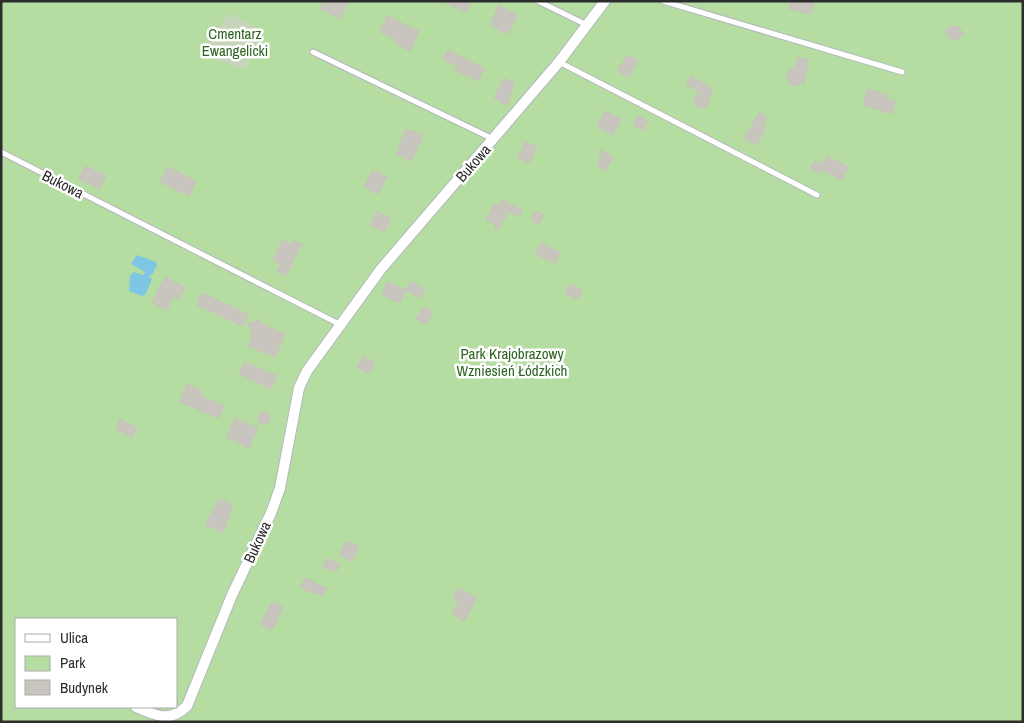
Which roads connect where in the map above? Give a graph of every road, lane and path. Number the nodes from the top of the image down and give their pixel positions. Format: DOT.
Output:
graph roads {
  1 [pos="538,1"];
  2 [pos="606,1"];
  3 [pos="663,1"];
  4 [pos="587,25"];
  5 [pos="313,52"];
  6 [pos="560,62"];
  7 [pos="902,72"];
  8 [pos="494,139"];
  9 [pos="1,152"];
  10 [pos="817,195"];
  11 [pos="339,324"];
  12 [pos="138,708"];
  1 -- 4 [label="lane"];
  2 -- 4 [label="street, Bukowa"];
  3 -- 7 [label="lane"];
  4 -- 6 [label="street, Bukowa"];
  5 -- 8 [label="lane"];
  6 -- 8 [label="street, Bukowa"];
  6 -- 10 [label="lane"];
  8 -- 11 [label="street, Bukowa"];
  9 -- 11 [label="lane, Bukowa"];
  11 -- 12 [label="street, Bukowa"];
}
